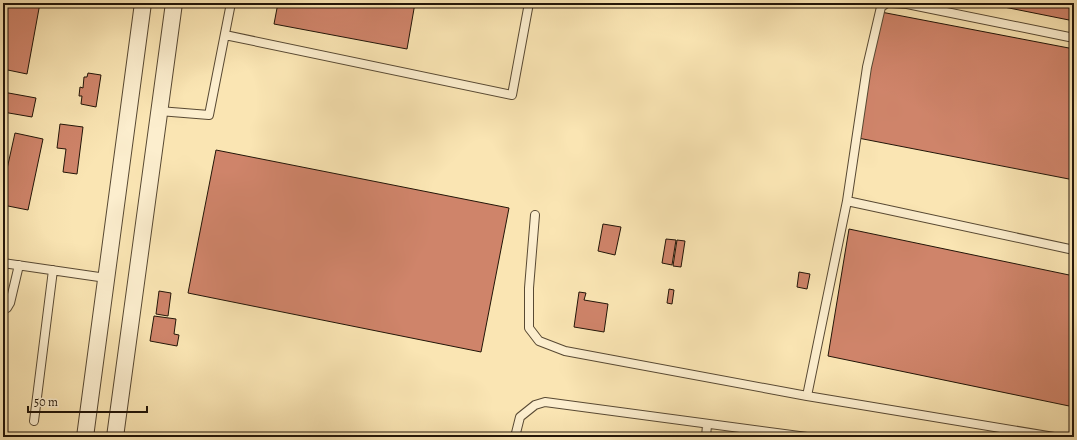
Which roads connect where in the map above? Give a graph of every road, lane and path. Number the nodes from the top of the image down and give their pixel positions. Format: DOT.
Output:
graph roads {
  1 [pos="143,3"];
  2 [pos="174,3"];
  3 [pos="231,3"];
  4 [pos="529,3"];
  5 [pos="225,35"];
  6 [pos="1074,38"];
  7 [pos="159,111"];
  8 [pos="847,201"];
  9 [pos="535,215"];
  10 [pos="1074,250"];
  11 [pos="3,263"];
  12 [pos="19,265"];
  13 [pos="53,270"];
  14 [pos="106,278"];
  15 [pos="3,309"];
  16 [pos="807,396"];
  17 [pos="34,421"];
  18 [pos="708,425"];
  19 [pos="85,437"];
  20 [pos="115,437"];
  21 [pos="515,437"];
  22 [pos="706,437"];
  23 [pos="807,437"];
  24 [pos="1054,437"];
  1 -- 14 [label="street"];
  2 -- 7 [label="street"];
  3 -- 5 [label="lane"];
  4 -- 5 [label="lane"];
  5 -- 7 [label="lane"];
  6 -- 8 [label="lane"];
  7 -- 20 [label="street"];
  8 -- 10 [label="lane"];
  8 -- 16 [label="lane"];
  9 -- 16 [label="lane"];
  11 -- 12 [label="lane"];
  12 -- 13 [label="lane"];
  12 -- 15 [label="lane"];
  13 -- 14 [label="lane"];
  13 -- 17 [label="lane"];
  14 -- 19 [label="street"];
  16 -- 24 [label="lane"];
  18 -- 21 [label="lane"];
  18 -- 22 [label="lane"];
  18 -- 23 [label="lane"];
}
